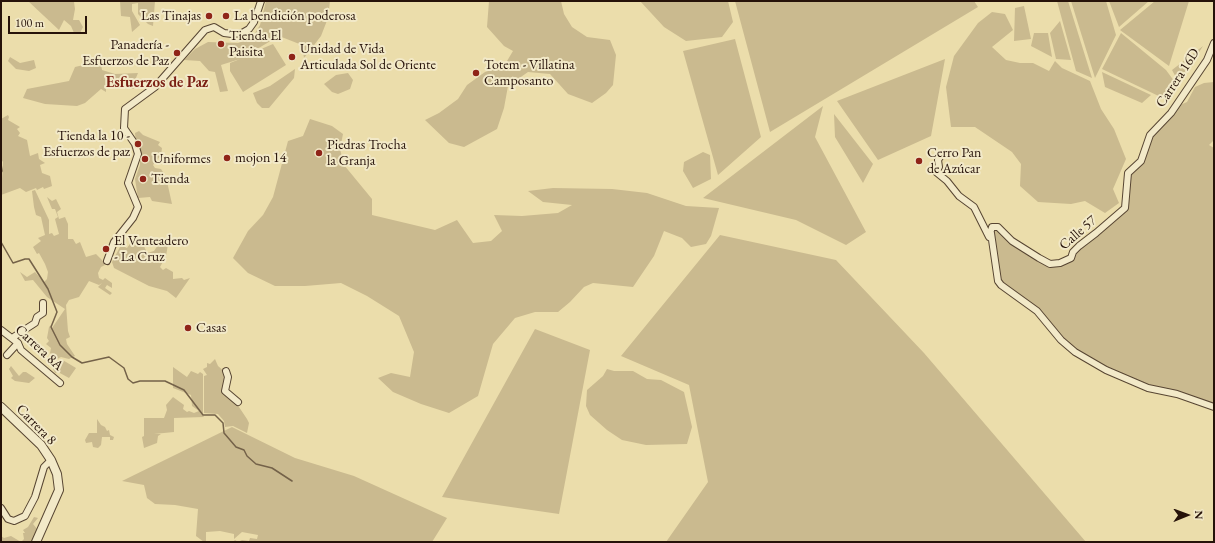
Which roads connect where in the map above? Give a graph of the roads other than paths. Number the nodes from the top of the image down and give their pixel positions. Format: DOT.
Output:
graph roads {
  1 [pos="261,1"];
  2 [pos="1214,43"];
  3 [pos="1159,125"];
  4 [pos="940,157"];
  5 [pos="991,232"];
  6 [pos="108,261"];
  7 [pos="43,303"];
  8 [pos="1,330"];
  9 [pos="12,338"];
  10 [pos="18,343"];
  11 [pos="7,355"];
  12 [pos="226,371"];
  13 [pos="60,383"];
  14 [pos="238,402"];
  15 [pos="1214,407"];
  16 [pos="1,408"];
  17 [pos="51,460"];
  18 [pos="1,508"];
  19 [pos="36,542"];
  1 -- 6 [label="street"];
  2 -- 3 [label="street, Carrera 16D"];
  3 -- 5 [label="street, Calle 57"];
  4 -- 5 [label="street"];
  5 -- 15 [label="street"];
  7 -- 9 [label="street"];
  8 -- 9 [label="street, Carrera 8A"];
  9 -- 10 [label="street, Carrera 8A"];
  10 -- 11 [label="street"];
  10 -- 13 [label="street, Carrera 8A"];
  12 -- 14 [label="street"];
  16 -- 17 [label="street, Carrera 8"];
  17 -- 18 [label="street"];
  17 -- 19 [label="street, Carrera 8"];
}
